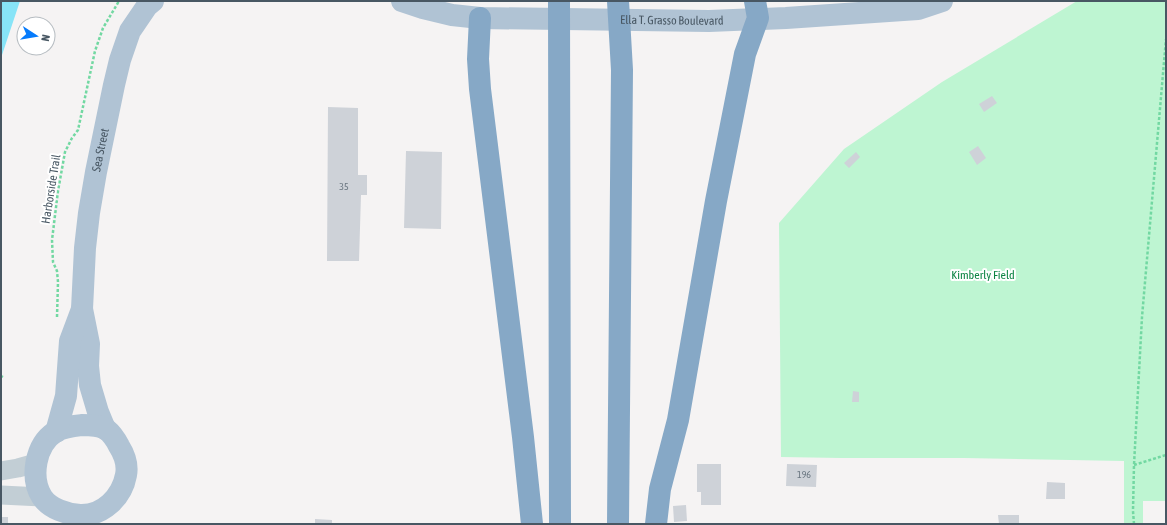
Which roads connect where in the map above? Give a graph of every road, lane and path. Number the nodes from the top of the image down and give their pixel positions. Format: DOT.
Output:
graph roads {
  1 [pos="119,1"];
  2 [pos="152,1"];
  3 [pos="402,1"];
  4 [pos="559,1"];
  5 [pos="618,1"];
  6 [pos="942,1"];
  7 [pos="757,10"];
  8 [pos="480,18"];
  9 [pos="1166,39"];
  10 [pos="82,309"];
  11 [pos="57,318"];
  12 [pos="105,429"];
  13 [pos="56,432"];
  14 [pos="1166,455"];
  15 [pos="36,463"];
  16 [pos="1134,465"];
  17 [pos="1,471"];
  18 [pos="1,495"];
  19 [pos="47,509"];
  20 [pos="91,519"];
  21 [pos="532,524"];
  22 [pos="560,524"];
  23 [pos="618,524"];
  24 [pos="656,524"];
  25 [pos="1134,524"];
  1 -- 11 [label="path, Harborside Trail"];
  2 -- 10 [label="main road, Sea Street"];
  3 -- 8 [label="main road, Ella T. Grasso Boulevard"];
  4 -- 22 [label="highway"];
  5 -- 23 [label="highway"];
  6 -- 7 [label="main road, Ella T. Grasso Boulevard"];
  7 -- 8 [label="main road, Ella T. Grasso Boulevard"];
  7 -- 24 [label="highway"];
  8 -- 21 [label="highway"];
  9 -- 16 [label="path"];
  10 -- 12 [label="main road, Sea Street"];
  10 -- 13 [label="main road, Sea Street"];
  12 -- 13 [label="main road"];
  12 -- 20 [label="main road"];
  13 -- 15 [label="main road"];
  14 -- 16 [label="path"];
  15 -- 17 [label="street"];
  15 -- 19 [label="main road"];
  16 -- 25 [label="path"];
  18 -- 19 [label="street"];
  19 -- 20 [label="main road"];
}
